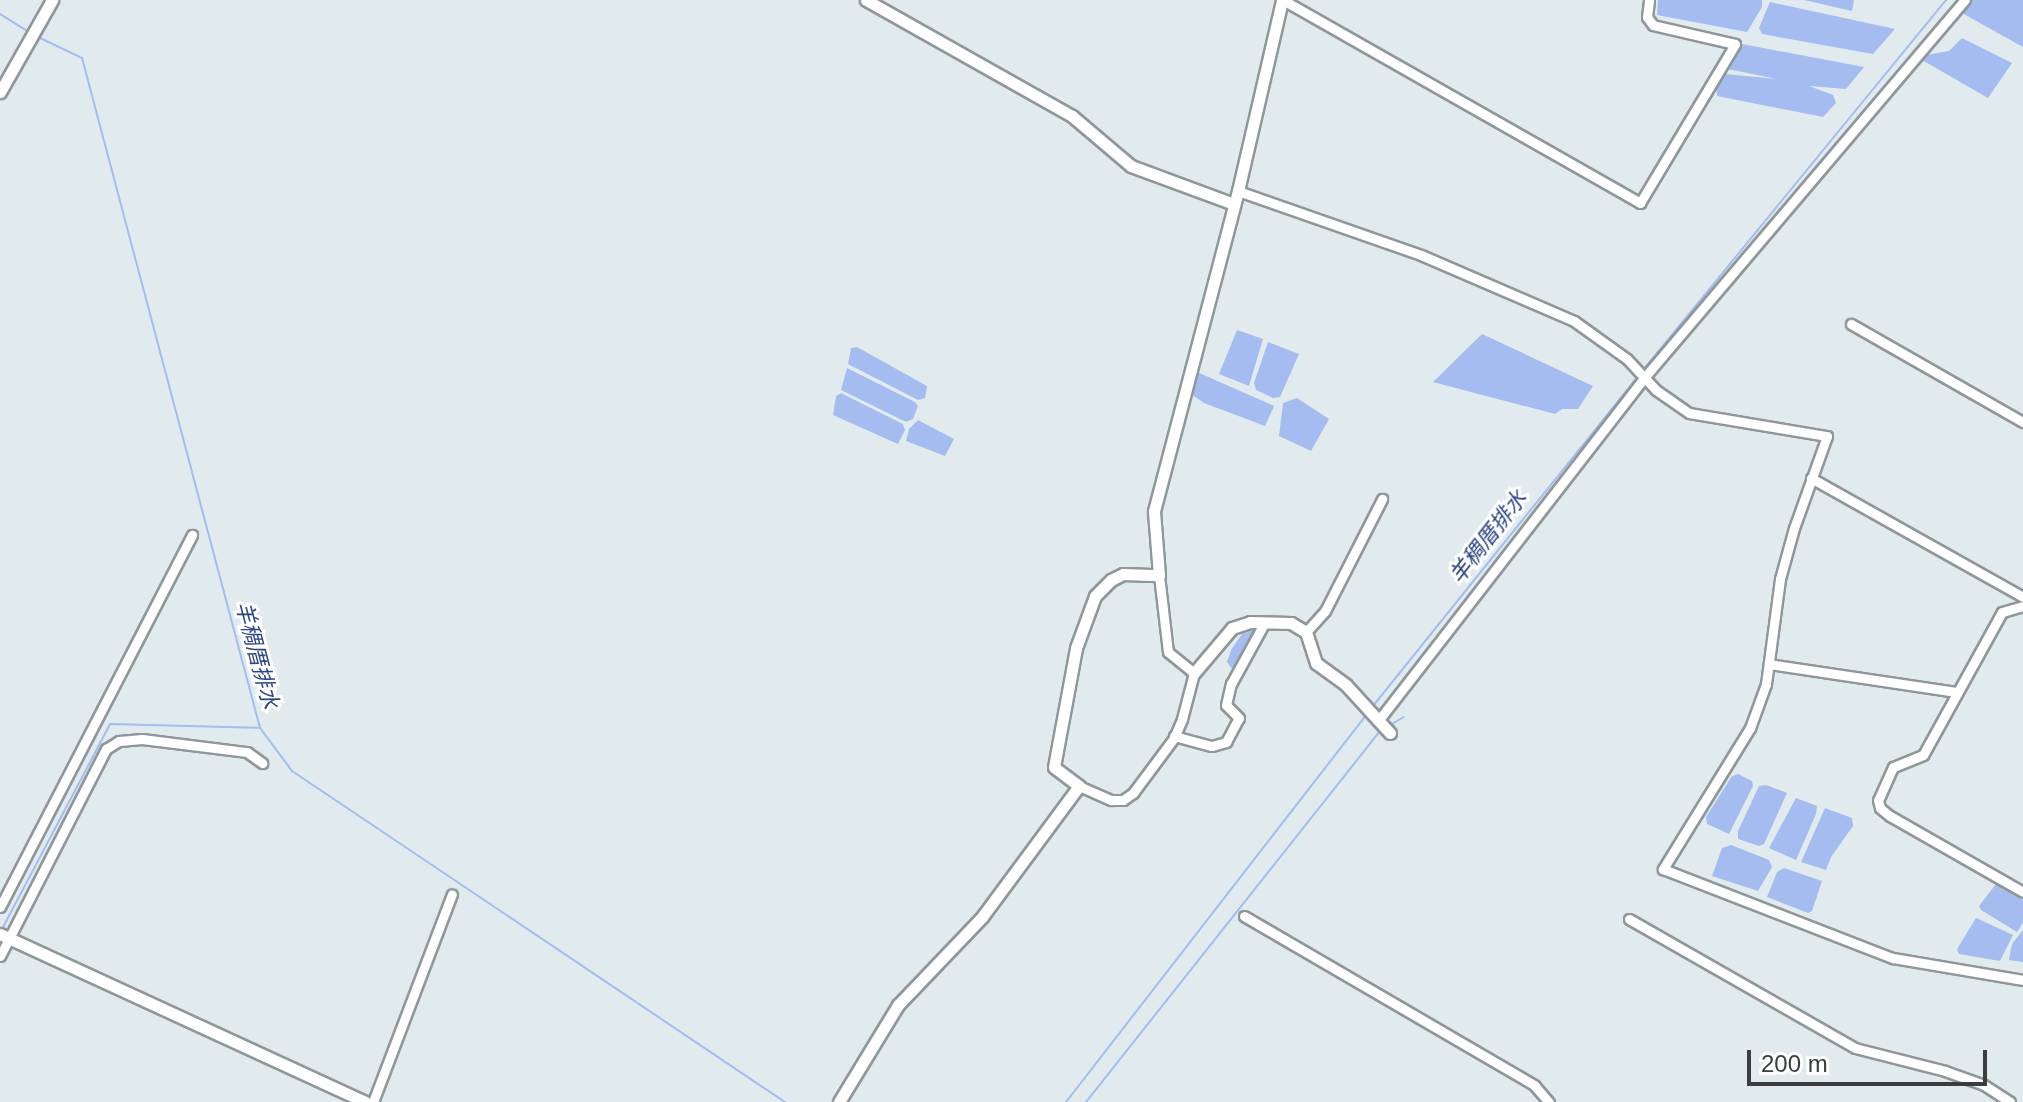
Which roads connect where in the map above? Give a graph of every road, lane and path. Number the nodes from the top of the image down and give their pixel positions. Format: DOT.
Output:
graph roads {
  1 [pos="52,0"];
  2 [pos="866,0"];
  3 [pos="1282,0"];
  4 [pos="1649,0"];
  5 [pos="1965,0"];
  6 [pos="0,92"];
  7 [pos="1238,191"];
  8 [pos="1234,204"];
  9 [pos="1851,324"];
  10 [pos="1643,376"];
  11 [pos="2023,422"];
  12 [pos="1811,478"];
  13 [pos="1382,499"];
  14 [pos="192,535"];
  15 [pos="1159,575"];
  16 [pos="2023,597"];
  17 [pos="2023,606"];
  18 [pos="1265,622"];
  19 [pos="1306,632"];
  20 [pos="1769,664"];
  21 [pos="1194,673"];
  22 [pos="1957,692"];
  23 [pos="1378,721"];
  24 [pos="1390,733"];
  25 [pos="1174,736"];
  26 [pos="262,763"];
  27 [pos="1079,786"];
  28 [pos="2023,892"];
  29 [pos="452,894"];
  30 [pos="0,907"];
  31 [pos="1244,916"];
  32 [pos="1629,919"];
  33 [pos="5,937"];
  34 [pos="0,956"];
  35 [pos="2023,980"];
  36 [pos="365,1102"];
  37 [pos="373,1102"];
  38 [pos="839,1102"];
  39 [pos="1549,1102"];
  40 [pos="2010,1102"];
  1 -- 6 [label="street"];
  2 -- 8 [label="street"];
  3 -- 4 [label="street"];
  3 -- 7 [label="street"];
  5 -- 10 [label="street"];
  7 -- 8 [label="street"];
  7 -- 10 [label="street"];
  8 -- 15 [label="street"];
  9 -- 11 [label="street"];
  10 -- 12 [label="street"];
  10 -- 23 [label="street"];
  12 -- 16 [label="street"];
  12 -- 20 [label="street"];
  13 -- 19 [label="street"];
  14 -- 30 [label="street"];
  15 -- 21 [label="street"];
  15 -- 27 [label="street"];
  17 -- 22 [label="street"];
  18 -- 19 [label="street"];
  18 -- 21 [label="street"];
  18 -- 25 [label="street"];
  19 -- 23 [label="street"];
  20 -- 22 [label="street"];
  20 -- 35 [label="street"];
  21 -- 25 [label="street"];
  22 -- 28 [label="street"];
  23 -- 24 [label="street"];
  25 -- 27 [label="street"];
  26 -- 33 [label="street"];
  27 -- 38 [label="street"];
  29 -- 37 [label="street"];
  31 -- 39 [label="street"];
  32 -- 40 [label="street"];
  33 -- 34 [label="street"];
  33 -- 36 [label="street"];
}
